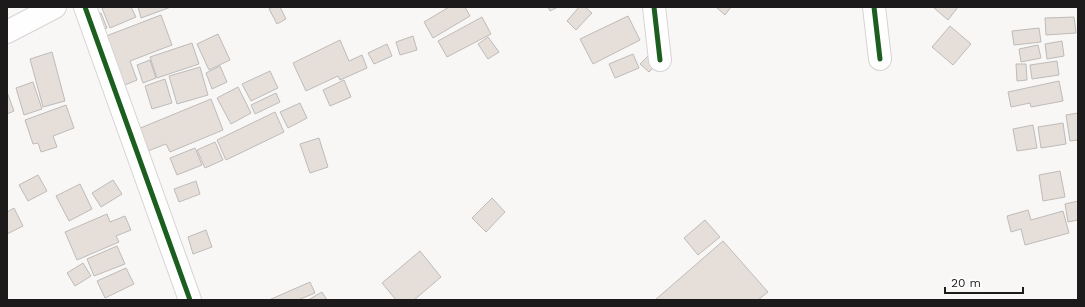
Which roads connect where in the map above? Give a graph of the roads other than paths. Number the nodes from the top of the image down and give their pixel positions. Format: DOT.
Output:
graph roads {
  1 [pos="55,7"];
  2 [pos="85,7"];
  3 [pos="654,7"];
  4 [pos="874,7"];
  5 [pos="7,32"];
  6 [pos="880,59"];
  7 [pos="660,60"];
  8 [pos="190,300"];
  1 -- 5 [label="street"];
  2 -- 8 [label="street"];
  3 -- 7 [label="street"];
  4 -- 6 [label="street"];
}
